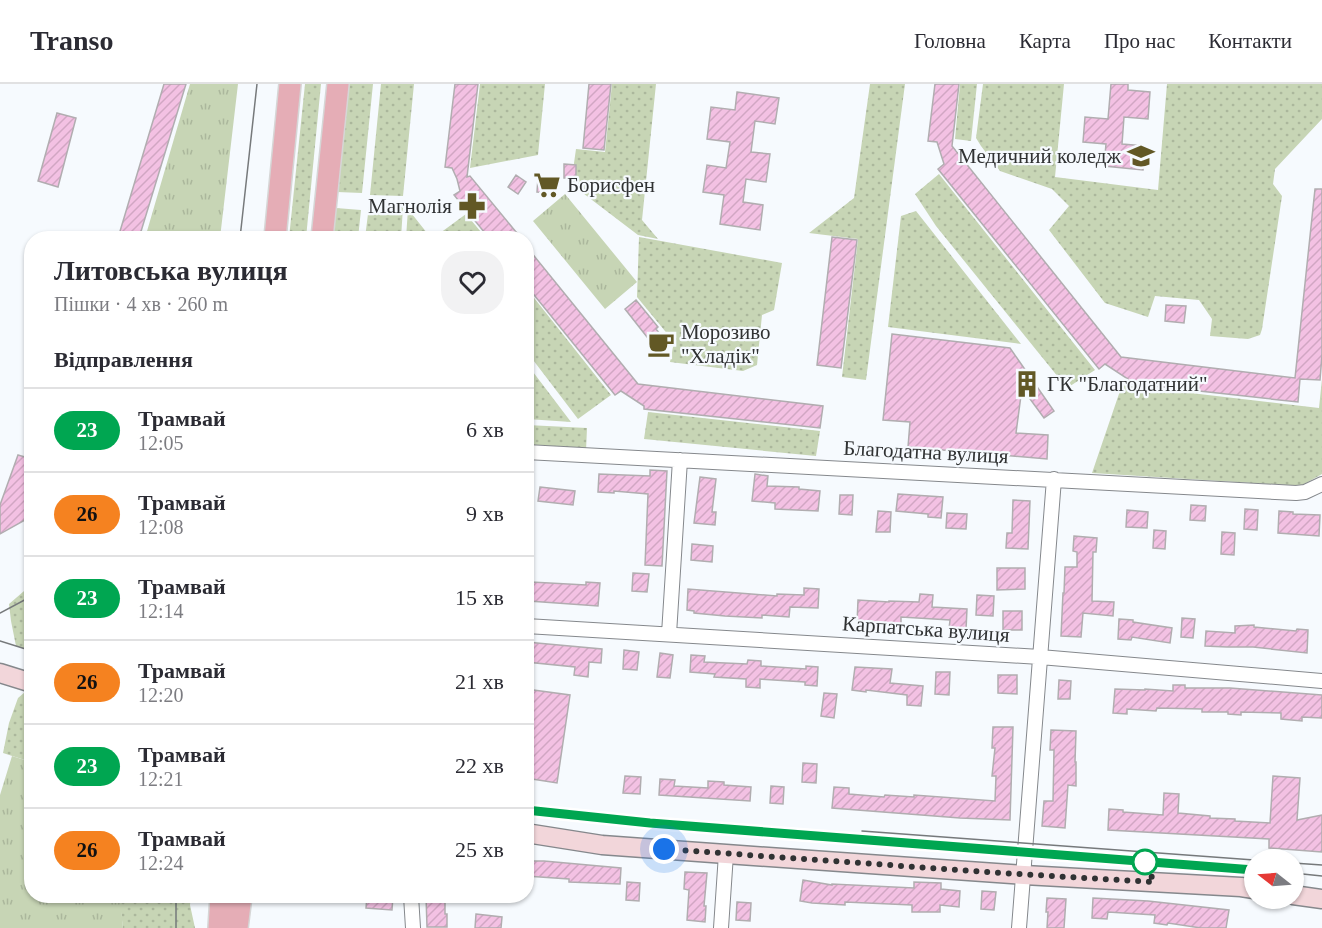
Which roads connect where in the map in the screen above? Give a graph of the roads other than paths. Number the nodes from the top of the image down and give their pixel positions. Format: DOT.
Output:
graph roads {
  1 [pos="290,84"];
  2 [pos="338,84"];
  3 [pos="276,231"];
  4 [pos="323,231"];
  5 [pos="534,452"];
  6 [pos="680,460"];
  7 [pos="1054,479"];
  8 [pos="1322,484"];
  9 [pos="534,626"];
  10 [pos="669,634"];
  11 [pos="1040,657"];
  12 [pos="0,673"];
  13 [pos="24,680"];
  14 [pos="1322,681"];
  15 [pos="534,834"];
  16 [pos="726,854"];
  17 [pos="1024,875"];
  18 [pos="1244,887"];
  19 [pos="1304,897"];
  20 [pos="1322,899"];
  21 [pos="221,903"];
  22 [pos="240,903"];
  23 [pos="411,903"];
  24 [pos="219,928"];
  25 [pos="237,928"];
  26 [pos="413,928"];
  27 [pos="721,928"];
  28 [pos="1019,928"];
  1 -- 3 [label="main road"];
  2 -- 4 [label="main road"];
  5 -- 6 [label="street, Благодатна вулиця"];
  6 -- 7 [label="street, Благодатна вулиця"];
  6 -- 10 [label="street"];
  7 -- 8 [label="street, Благодатна вулиця"];
  7 -- 11 [label="street"];
  9 -- 10 [label="street, Карпатська вулиця"];
  10 -- 11 [label="street, Карпатська вулиця"];
  11 -- 14 [label="street, Карпатська вулиця"];
  11 -- 17 [label="street"];
  12 -- 13 [label="main road"];
  15 -- 16 [label="main road"];
  16 -- 17 [label="main road"];
  16 -- 27 [label="street"];
  17 -- 18 [label="main road"];
  17 -- 28 [label="street"];
  19 -- 20 [label="main road"];
  21 -- 24 [label="main road"];
  22 -- 25 [label="main road"];
  23 -- 26 [label="street"];
}
